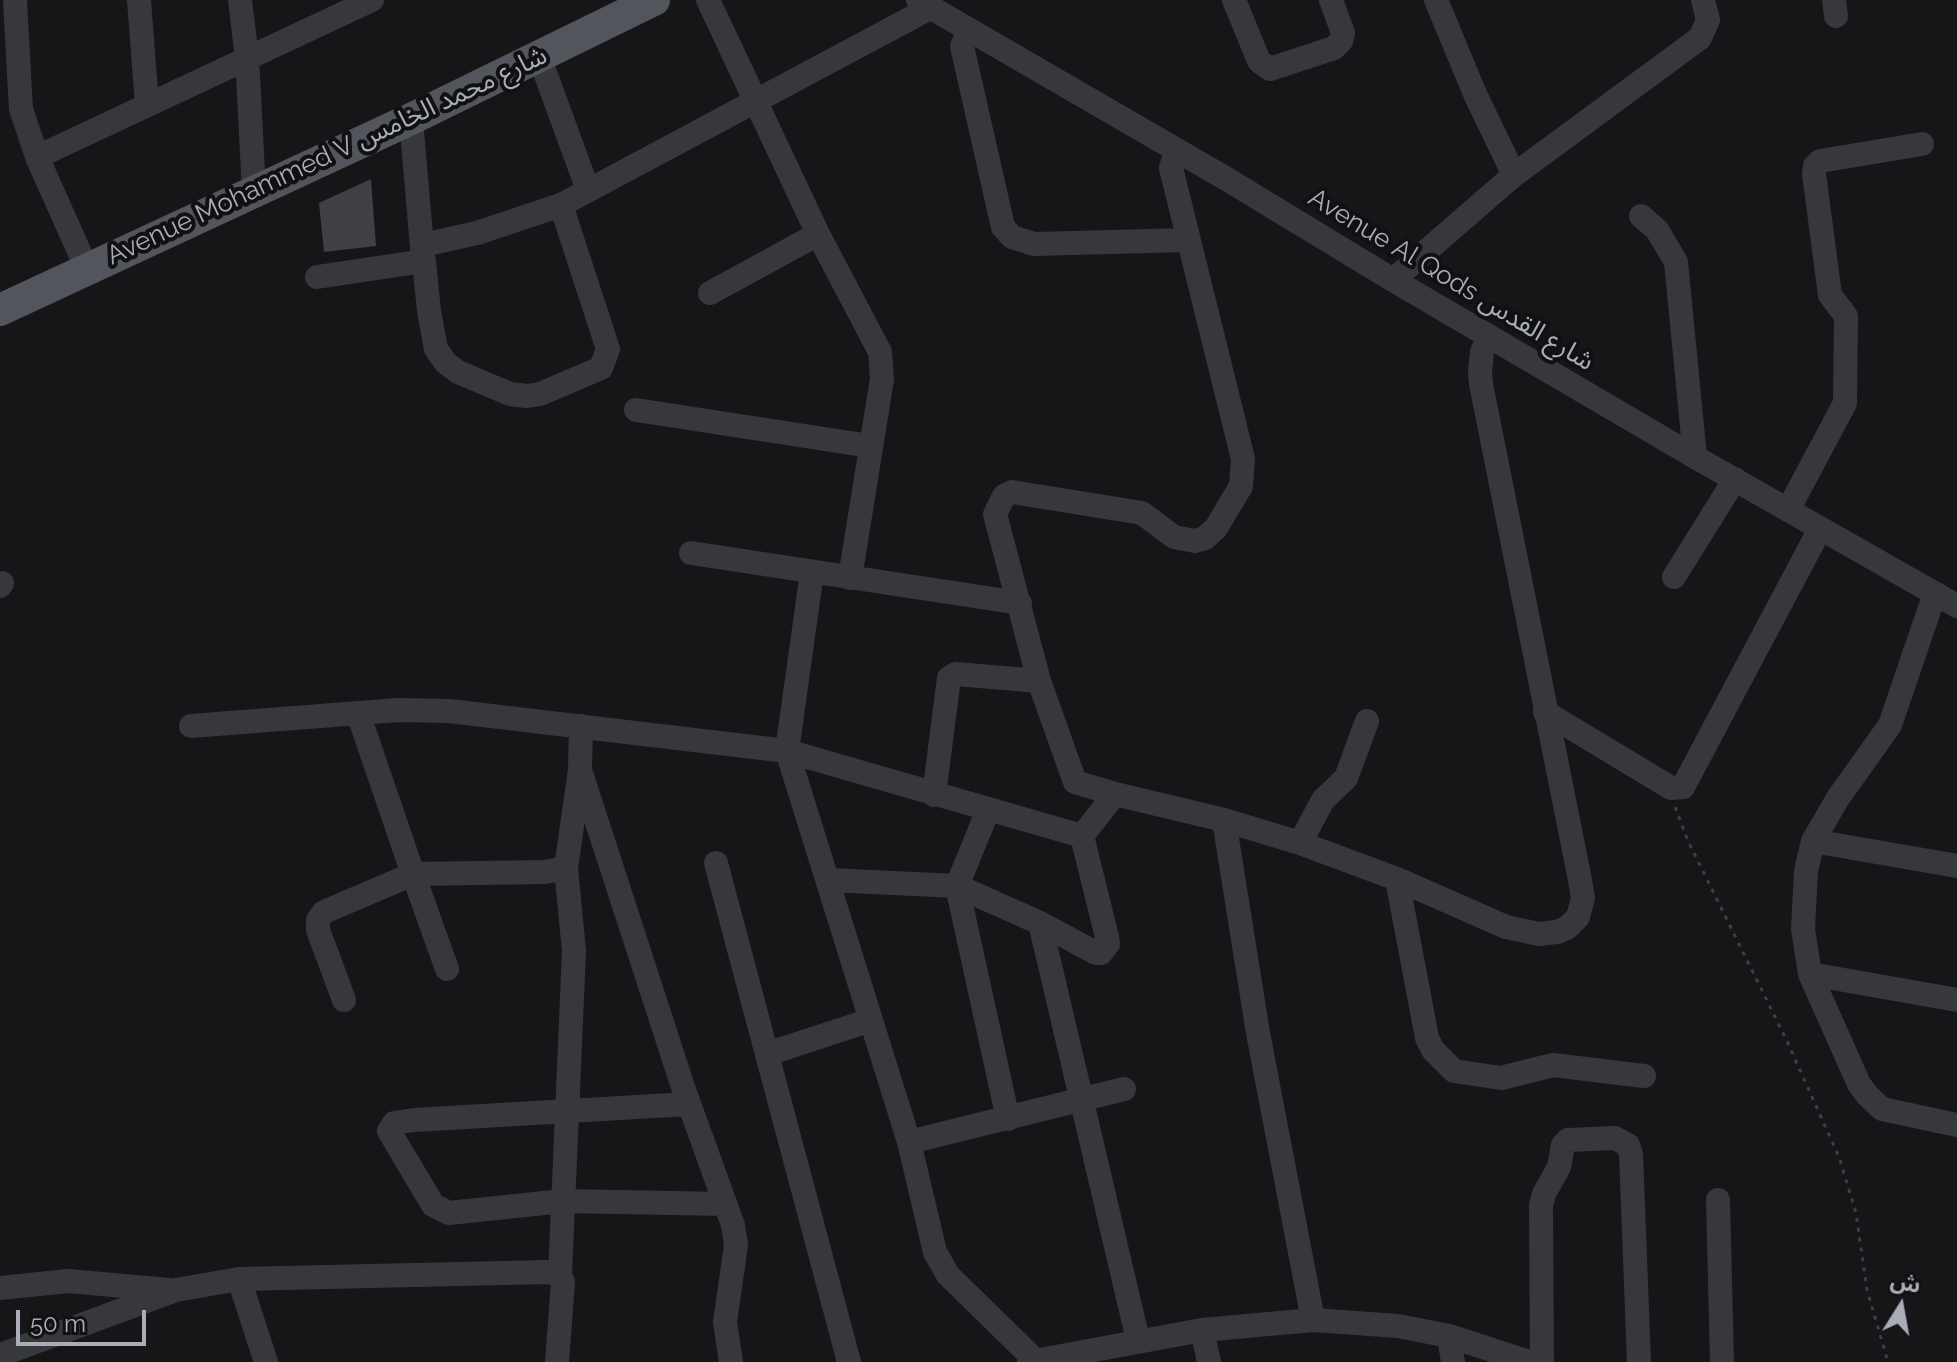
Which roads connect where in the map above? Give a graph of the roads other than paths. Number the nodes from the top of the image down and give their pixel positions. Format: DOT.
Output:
graph roads {
  1 [pos="15,0"];
  2 [pos="139,0"];
  3 [pos="240,0"];
  4 [pos="372,0"];
  5 [pos="708,0"];
  6 [pos="1234,0"];
  7 [pos="1331,0"];
  8 [pos="1703,0"];
  9 [pos="1440,1"];
  10 [pos="645,2"];
  11 [pos="924,4"];
  12 [pos="969,31"];
  13 [pos="539,56"];
  14 [pos="247,58"];
  15 [pos="757,100"];
  16 [pos="147,105"];
  17 [pos="10,109"];
  18 [pos="411,119"];
  19 [pos="1922,144"];
  20 [pos="1176,151"];
  21 [pos="37,157"];
  22 [pos="1514,175"];
  23 [pos="254,190"];
  24 [pos="588,190"];
  25 [pos="561,205"];
  26 [pos="1641,216"];
  27 [pos="818,234"];
  28 [pos="1187,240"];
  29 [pos="423,253"];
  30 [pos="87,269"];
  31 [pos="317,277"];
  32 [pos="1393,280"];
  33 [pos="710,293"];
  34 [pos="0,310"];
  35 [pos="1489,336"];
  36 [pos="636,410"];
  37 [pos="870,446"];
  38 [pos="1695,457"];
  39 [pos="1735,479"];
  40 [pos="1788,510"];
  41 [pos="1820,529"];
  42 [pos="691,553"];
  43 [pos="812,572"];
  44 [pos="1674,577"];
  45 [pos="850,578"];
  46 [pos="1935,593"];
  47 [pos="1020,603"];
  48 [pos="1957,606"];
  49 [pos="1039,681"];
  50 [pos="1545,712"];
  51 [pos="358,713"];
  52 [pos="1367,721"];
  53 [pos="191,726"];
  54 [pos="581,726"];
  55 [pos="787,751"];
  56 [pos="580,770"];
  57 [pos="1115,794"];
  58 [pos="934,795"];
  59 [pos="988,810"];
  60 [pos="1224,820"];
  61 [pos="1082,836"];
  62 [pos="1813,841"];
  63 [pos="1300,843"];
  64 [pos="716,863"];
  65 [pos="1957,866"];
  66 [pos="566,868"];
  67 [pos="413,874"];
  68 [pos="1397,879"];
  69 [pos="828,880"];
  70 [pos="957,886"];
  71 [pos="1040,923"];
  72 [pos="447,969"];
  73 [pos="1810,974"];
  74 [pos="344,1000"];
  75 [pos="1957,1000"];
  76 [pos="871,1020"];
  77 [pos="767,1054"];
  78 [pos="1644,1076"];
  79 [pos="1124,1089"];
  80 [pos="1083,1101"];
  81 [pos="689,1104"];
  82 [pos="567,1111"];
  83 [pos="1008,1119"];
  84 [pos="1957,1125"];
  85 [pos="909,1142"];
  86 [pos="1718,1200"];
  87 [pos="563,1201"];
  88 [pos="725,1204"];
  89 [pos="560,1275"];
  90 [pos="239,1279"];
  91 [pos="0,1288"];
  92 [pos="176,1290"];
  93 [pos="1313,1320"];
  94 [pos="1202,1330"];
  95 [pos="1449,1336"];
  96 [pos="1138,1340"];
  97 [pos="0,1355"];
  98 [pos="1033,1361"];
  99 [pos="266,1362"];
  100 [pos="557,1362"];
  101 [pos="731,1362"];
  102 [pos="849,1362"];
  103 [pos="1209,1362"];
  104 [pos="1453,1362"];
  105 [pos="1529,1362"];
  106 [pos="1542,1362"];
  107 [pos="1639,1362"];
  108 [pos="1722,1362"];
  1 -- 17 [label="street"];
  2 -- 16 [label="street"];
  3 -- 14 [label="street"];
  4 -- 14 [label="street"];
  5 -- 15 [label="street"];
  6 -- 7 [label="street"];
  8 -- 22 [label="street"];
  9 -- 22 [label="street"];
  10 -- 13 [label="main road, Avenue Mohammed V شارع محمد الخامس"];
  11 -- 12 [label="street, Avenue Al Qods شارع القدس"];
  11 -- 15 [label="street"];
  12 -- 20 [label="street, Avenue Al Qods شارع القدس"];
  12 -- 28 [label="street"];
  13 -- 18 [label="main road, Avenue Mohammed V شارع محمد الخامس"];
  13 -- 24 [label="street"];
  14 -- 16 [label="street"];
  14 -- 23 [label="street"];
  15 -- 24 [label="street"];
  15 -- 27 [label="street"];
  16 -- 21 [label="street"];
  17 -- 21 [label="street"];
  18 -- 23 [label="main road, Avenue Mohammed V شارع محمد الخامس"];
  18 -- 29 [label="street"];
  19 -- 40 [label="street"];
  20 -- 28 [label="street"];
  20 -- 32 [label="street, Avenue Al Qods شارع القدس"];
  21 -- 30 [label="street"];
  22 -- 32 [label="street"];
  23 -- 30 [label="main road, Avenue Mohammed V شارع محمد الخامس"];
  24 -- 25 [label="street"];
  25 -- 29 [label="street"];
  25 -- 29 [label="street"];
  26 -- 38 [label="street"];
  27 -- 33 [label="street"];
  27 -- 37 [label="street"];
  28 -- 47 [label="street"];
  29 -- 31 [label="street"];
  30 -- 34 [label="main road, Avenue Mohammed V شارع محمد الخامس"];
  32 -- 35 [label="street, Avenue Al Qods شارع القدس"];
  35 -- 38 [label="street, Avenue Al Qods شارع القدس"];
  35 -- 50 [label="street"];
  36 -- 37 [label="street"];
  37 -- 45 [label="street"];
  38 -- 39 [label="street, Avenue Al Qods شارع القدس"];
  39 -- 40 [label="street, Avenue Al Qods شارع القدس"];
  39 -- 44 [label="street"];
  40 -- 41 [label="street, Avenue Al Qods شارع القدس"];
  41 -- 46 [label="street, Avenue Al Qods شارع القدس"];
  41 -- 50 [label="street"];
  42 -- 43 [label="street"];
  43 -- 45 [label="street"];
  43 -- 55 [label="street"];
  45 -- 47 [label="street"];
  46 -- 48 [label="street, Avenue Al Qods شارع القدس"];
  46 -- 62 [label="street"];
  47 -- 49 [label="street"];
  49 -- 57 [label="street"];
  49 -- 58 [label="street"];
  50 -- 68 [label="street"];
  51 -- 53 [label="street"];
  51 -- 54 [label="street"];
  51 -- 67 [label="street"];
  52 -- 63 [label="street"];
  54 -- 55 [label="street"];
  54 -- 56 [label="street"];
  55 -- 58 [label="street"];
  55 -- 69 [label="street"];
  56 -- 66 [label="street"];
  56 -- 81 [label="street"];
  57 -- 60 [label="street"];
  57 -- 61 [label="street"];
  58 -- 59 [label="street"];
  59 -- 61 [label="street"];
  59 -- 70 [label="street"];
  60 -- 63 [label="street"];
  60 -- 93 [label="street"];
  61 -- 71 [label="street"];
  62 -- 65 [label="street"];
  62 -- 73 [label="street"];
  63 -- 68 [label="street"];
  64 -- 77 [label="street"];
  66 -- 67 [label="street"];
  66 -- 82 [label="street"];
  67 -- 72 [label="street"];
  67 -- 74 [label="street"];
  68 -- 78 [label="street"];
  69 -- 70 [label="street"];
  69 -- 76 [label="street"];
  70 -- 71 [label="street"];
  70 -- 83 [label="street"];
  71 -- 80 [label="street"];
  73 -- 75 [label="street"];
  73 -- 84 [label="street"];
  76 -- 77 [label="street"];
  76 -- 85 [label="street"];
  77 -- 102 [label="street"];
  79 -- 80 [label="street"];
  80 -- 83 [label="street"];
  80 -- 96 [label="street"];
  81 -- 82 [label="street"];
  81 -- 88 [label="street"];
  82 -- 87 [label="street"];
  82 -- 87 [label="street"];
  83 -- 85 [label="street"];
  85 -- 98 [label="street"];
  86 -- 108 [label="street"];
  87 -- 88 [label="street"];
  87 -- 89 [label="street"];
  88 -- 101 [label="street"];
  89 -- 90 [label="street"];
  89 -- 100 [label="street"];
  90 -- 92 [label="street"];
  90 -- 99 [label="street"];
  91 -- 92 [label="street"];
  92 -- 97 [label="street"];
  93 -- 94 [label="street"];
  93 -- 95 [label="street"];
  94 -- 96 [label="street"];
  94 -- 103 [label="street"];
  95 -- 104 [label="street"];
  95 -- 105 [label="street"];
  96 -- 98 [label="street"];
  106 -- 107 [label="street"];
}
